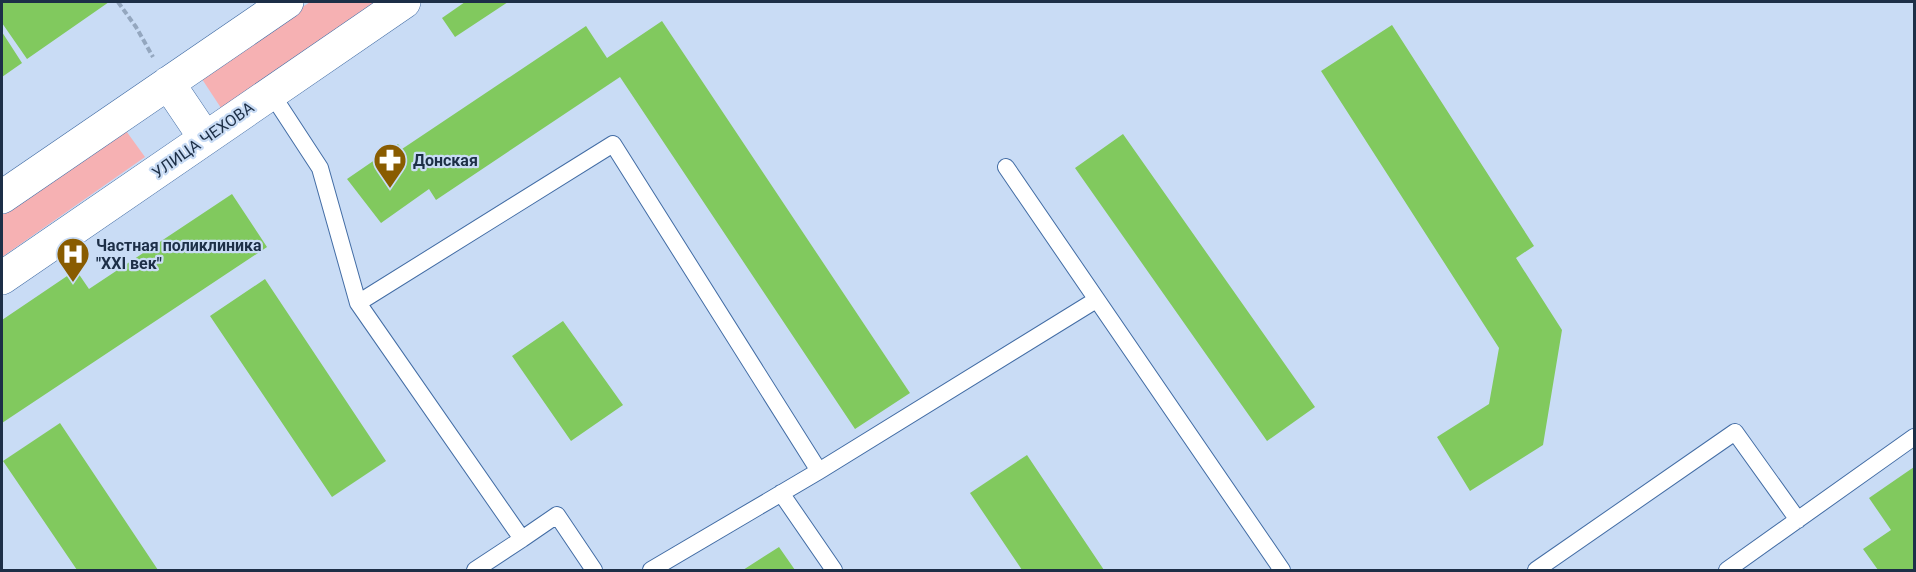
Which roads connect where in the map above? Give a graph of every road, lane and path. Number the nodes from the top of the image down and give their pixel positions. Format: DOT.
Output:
graph roads {
  1 [pos="118,2"];
  2 [pos="287,2"];
  3 [pos="404,2"];
  4 [pos="168,83"];
  5 [pos="271,93"];
  6 [pos="205,138"];
  7 [pos="1006,167"];
  8 [pos="2,197"];
  9 [pos="2,278"];
  10 [pos="1096,300"];
  11 [pos="358,303"];
  12 [pos="1914,437"];
  13 [pos="819,471"];
  14 [pos="781,493"];
  15 [pos="1798,520"];
  16 [pos="522,539"];
  17 [pos="475,570"];
  18 [pos="594,570"];
  19 [pos="651,570"];
  20 [pos="834,570"];
  21 [pos="1282,570"];
  22 [pos="1536,570"];
  23 [pos="1727,570"];
  1 -- 4 [label="path"];
  2 -- 4 [label="street"];
  3 -- 5 [label="street, УЛИЦА ЧЕХОВА"];
  4 -- 6 [label="street"];
  4 -- 8 [label="street"];
  5 -- 6 [label="street, УЛИЦА ЧЕХОВА"];
  5 -- 11 [label="lane"];
  6 -- 9 [label="street, УЛИЦА ЧЕХОВА"];
  7 -- 10 [label="lane"];
  10 -- 13 [label="lane"];
  10 -- 21 [label="lane"];
  11 -- 13 [label="lane"];
  11 -- 16 [label="lane"];
  12 -- 15 [label="lane"];
  13 -- 14 [label="lane"];
  14 -- 19 [label="lane"];
  14 -- 20 [label="lane"];
  15 -- 22 [label="lane"];
  15 -- 23 [label="lane"];
  16 -- 17 [label="lane"];
  16 -- 18 [label="lane"];
}
